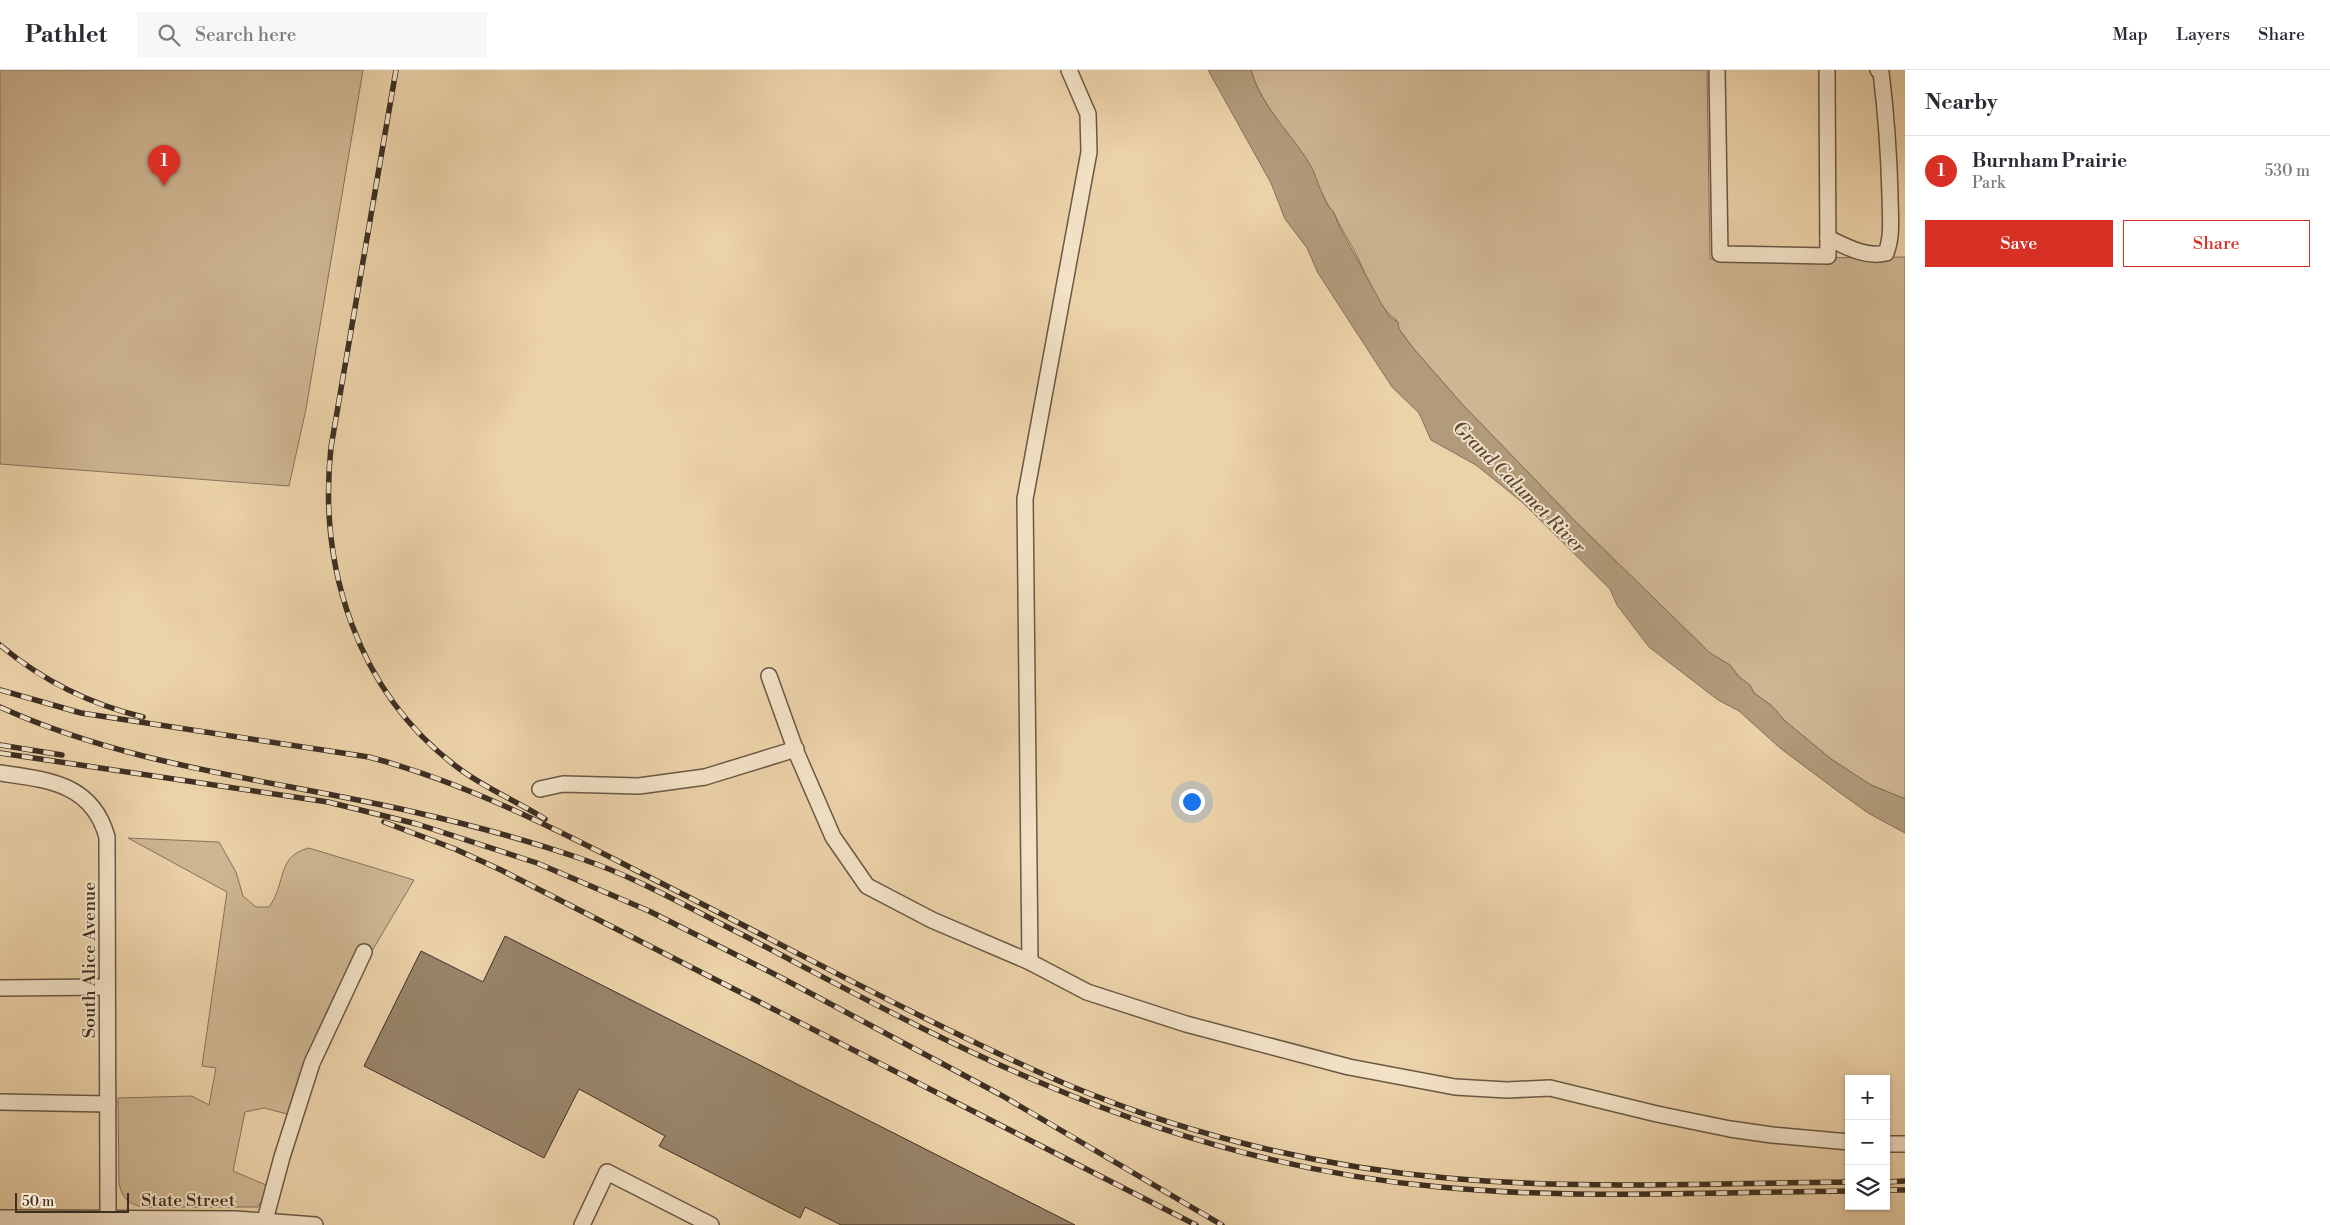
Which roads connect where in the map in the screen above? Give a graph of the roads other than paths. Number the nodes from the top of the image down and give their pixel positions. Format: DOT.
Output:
graph roads {
  1 [pos="1069,70"];
  2 [pos="1717,70"];
  3 [pos="1827,70"];
  4 [pos="1878,70"];
  5 [pos="1828,238"];
  6 [pos="768,676"];
  7 [pos="796,749"];
  8 [pos="0,773"];
  9 [pos="540,790"];
  10 [pos="364,952"];
  11 [pos="1030,962"];
  12 [pos="108,987"];
  13 [pos="0,988"];
  14 [pos="0,1102"];
  15 [pos="108,1104"];
  16 [pos="1845,1142"];
  17 [pos="1890,1144"];
  18 [pos="1905,1144"];
  19 [pos="0,1218"];
  20 [pos="108,1218"];
  21 [pos="265,1220"];
  22 [pos="315,1225"];
  23 [pos="582,1225"];
  24 [pos="711,1225"];
  1 -- 11 [label="street"];
  2 -- 5 [label="street"];
  3 -- 5 [label="street"];
  4 -- 5 [label="street"];
  6 -- 7 [label="street"];
  7 -- 9 [label="street"];
  7 -- 11 [label="street"];
  8 -- 12 [label="street, South Alice Avenue"];
  10 -- 21 [label="street"];
  11 -- 16 [label="street"];
  12 -- 13 [label="street"];
  12 -- 15 [label="street, South Alice Avenue"];
  14 -- 15 [label="street"];
  15 -- 20 [label="street, South Alice Avenue"];
  17 -- 18 [label="street"];
  19 -- 20 [label="street, State Street"];
  20 -- 21 [label="street, State Street"];
  21 -- 22 [label="street, State Street"];
  23 -- 24 [label="street"];
}
